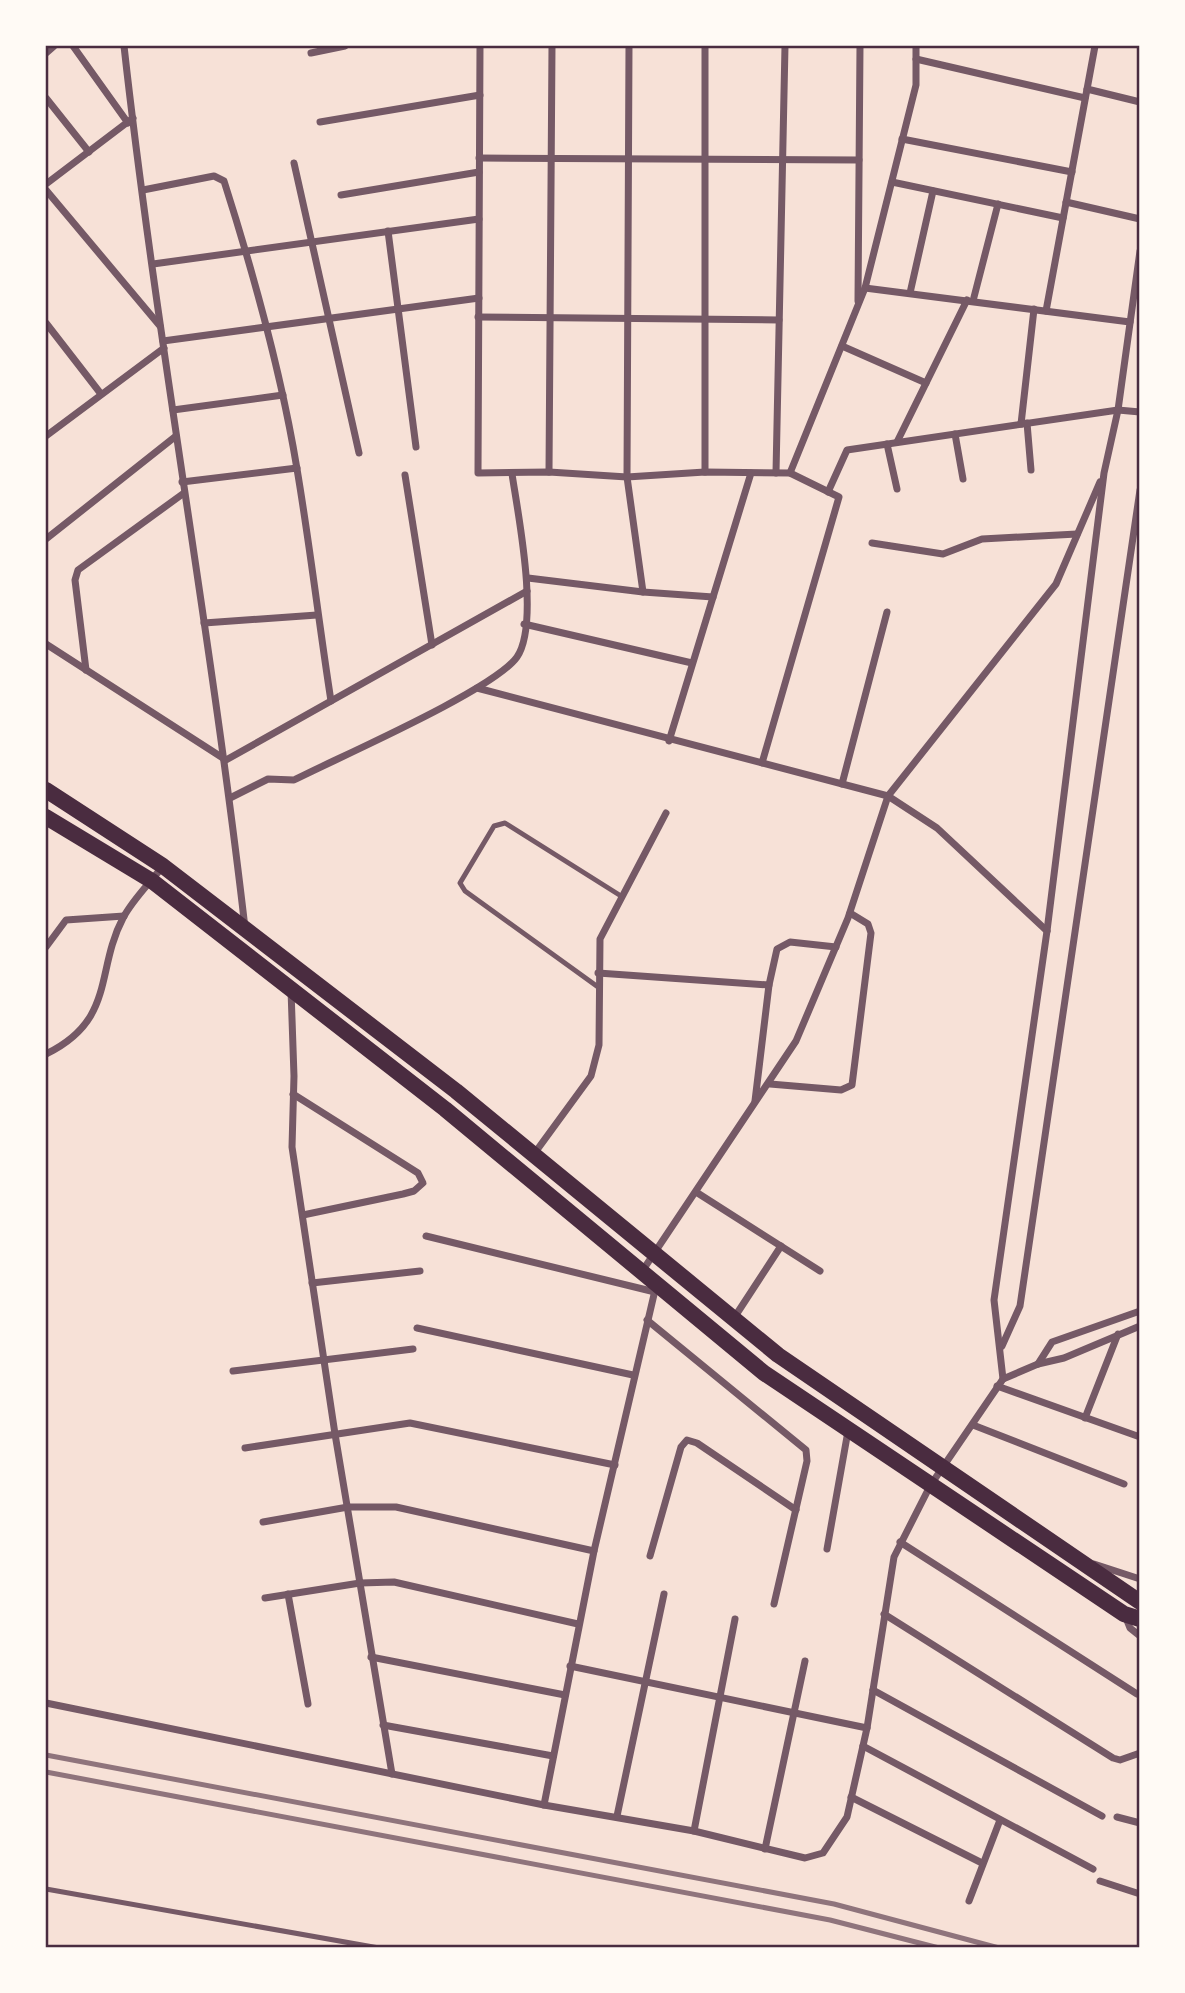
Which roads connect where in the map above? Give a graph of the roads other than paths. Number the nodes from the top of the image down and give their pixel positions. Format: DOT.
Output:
graph roads {
  1 [pos="54,46"];
  2 [pos="72,46"];
  3 [pos="124,46"];
  4 [pos="345,46"];
  5 [pos="480,46"];
  6 [pos="552,46"];
  7 [pos="629,46"];
  8 [pos="705,46"];
  9 [pos="785,46"];
  10 [pos="860,46"];
  11 [pos="916,46"];
  12 [pos="1095,46"];
  13 [pos="46,52"];
  14 [pos="311,53"];
  15 [pos="916,59"];
  16 [pos="1087,89"];
  17 [pos="480,95"];
  18 [pos="46,98"];
  19 [pos="1085,98"];
  20 [pos="1139,102"];
  21 [pos="130,121"];
  22 [pos="320,122"];
  23 [pos="902,139"];
  24 [pos="89,152"];
  25 [pos="479,158"];
  26 [pos="551,159"];
  27 [pos="629,159"];
  28 [pos="705,159"];
  29 [pos="782,160"];
  30 [pos="859,160"];
  31 [pos="294,163"];
  32 [pos="479,172"];
  33 [pos="1072,172"];
  34 [pos="892,182"];
  35 [pos="46,187"];
  36 [pos="143,190"];
  37 [pos="933,191"];
  38 [pos="341,195"];
  39 [pos="1066,202"];
  40 [pos="998,204"];
  41 [pos="1063,218"];
  42 [pos="479,219"];
  43 [pos="1139,219"];
  44 [pos="388,231"];
  45 [pos="312,240"];
  46 [pos="246,250"];
  47 [pos="1139,251"];
  48 [pos="153,264"];
  49 [pos="865,288"];
  50 [pos="911,293"];
  51 [pos="479,298"];
  52 [pos="970,301"];
  53 [pos="858,305"];
  54 [pos="398,309"];
  55 [pos="1034,309"];
  56 [pos="1046,311"];
  57 [pos="478,317"];
  58 [pos="550,317"];
  59 [pos="329,318"];
  60 [pos="628,319"];
  61 [pos="705,320"];
  62 [pos="779,320"];
  63 [pos="46,323"];
  64 [pos="1130,323"];
  65 [pos="267,326"];
  66 [pos="161,327"];
  67 [pos="164,344"];
  68 [pos="842,346"];
  69 [pos="926,383"];
  70 [pos="101,394"];
  71 [pos="283,395"];
  72 [pos="173,410"];
  73 [pos="1118,410"];
  74 [pos="1139,412"];
  75 [pos="1024,424"];
  76 [pos="955,434"];
  77 [pos="46,436"];
  78 [pos="176,436"];
  79 [pos="897,442"];
  80 [pos="887,444"];
  81 [pos="416,447"];
  82 [pos="359,453"];
  83 [pos="297,468"];
  84 [pos="1031,470"];
  85 [pos="548,472"];
  86 [pos="705,472"];
  87 [pos="751,473"];
  88 [pos="776,473"];
  89 [pos="790,473"];
  90 [pos="1104,473"];
  91 [pos="512,474"];
  92 [pos="405,475"];
  93 [pos="628,477"];
  94 [pos="963,479"];
  95 [pos="182,482"];
  96 [pos="897,489"];
  97 [pos="1139,490"];
  98 [pos="828,492"];
  99 [pos="184,493"];
  100 [pos="1077,534"];
  101 [pos="46,540"];
  102 [pos="872,543"];
  103 [pos="528,578"];
  104 [pos="527,591"];
  105 [pos="643,592"];
  106 [pos="713,597"];
  107 [pos="887,611"];
  108 [pos="317,615"];
  109 [pos="204,623"];
  110 [pos="524,624"];
  111 [pos="46,644"];
  112 [pos="432,645"];
  113 [pos="692,663"];
  114 [pos="86,670"];
  115 [pos="477,688"];
  116 [pos="331,701"];
  117 [pos="669,741"];
  118 [pos="226,760"];
  119 [pos="762,763"];
  120 [pos="842,784"];
  121 [pos="46,790"];
  122 [pos="888,796"];
  123 [pos="230,797"];
  124 [pos="666,813"];
  125 [pos="46,817"];
  126 [pos="163,866"];
  127 [pos="152,881"];
  128 [pos="621,896"];
  129 [pos="850,913"];
  130 [pos="124,916"];
  131 [pos="245,929"];
  132 [pos="1047,931"];
  133 [pos="46,947"];
  134 [pos="836,947"];
  135 [pos="598,973"];
  136 [pos="769,985"];
  137 [pos="598,987"];
  138 [pos="290,990"];
  139 [pos="46,1055"];
  140 [pos="770,1084"];
  141 [pos="293,1094"];
  142 [pos="755,1104"];
  143 [pos="534,1154"];
  144 [pos="696,1192"];
  145 [pos="303,1215"];
  146 [pos="426,1236"];
  147 [pos="781,1246"];
  148 [pos="656,1252"];
  149 [pos="421,1271"];
  150 [pos="820,1271"];
  151 [pos="640,1273"];
  152 [pos="312,1283"];
  153 [pos="655,1289"];
  154 [pos="1139,1311"];
  155 [pos="734,1318"];
  156 [pos="647,1320"];
  157 [pos="1139,1326"];
  158 [pos="417,1328"];
  159 [pos="1119,1333"];
  160 [pos="1001,1346"];
  161 [pos="413,1349"];
  162 [pos="324,1357"];
  163 [pos="1038,1364"];
  164 [pos="233,1371"];
  165 [pos="633,1375"];
  166 [pos="1003,1379"];
  167 [pos="997,1386"];
  168 [pos="1085,1418"];
  169 [pos="973,1425"];
  170 [pos="848,1431"];
  171 [pos="335,1434"];
  172 [pos="1139,1437"];
  173 [pos="245,1448"];
  174 [pos="615,1465"];
  175 [pos="944,1466"];
  176 [pos="1124,1484"];
  177 [pos="930,1486"];
  178 [pos="348,1507"];
  179 [pos="796,1510"];
  180 [pos="262,1522"];
  181 [pos="900,1542"];
  182 [pos="827,1549"];
  183 [pos="594,1551"];
  184 [pos="650,1556"];
  185 [pos="1071,1557"];
  186 [pos="1139,1579"];
  187 [pos="360,1583"];
  188 [pos="288,1594"];
  189 [pos="664,1594"];
  190 [pos="265,1598"];
  191 [pos="1139,1602"];
  192 [pos="774,1604"];
  193 [pos="884,1614"];
  194 [pos="1132,1617"];
  195 [pos="735,1619"];
  196 [pos="578,1625"];
  197 [pos="1139,1636"];
  198 [pos="371,1657"];
  199 [pos="805,1661"];
  200 [pos="570,1666"];
  201 [pos="645,1682"];
  202 [pos="873,1690"];
  203 [pos="565,1695"];
  204 [pos="1137,1695"];
  205 [pos="720,1698"];
  206 [pos="46,1703"];
  207 [pos="308,1704"];
  208 [pos="794,1713"];
  209 [pos="383,1725"];
  210 [pos="867,1728"];
  211 [pos="863,1746"];
  212 [pos="1139,1753"];
  213 [pos="553,1756"];
  214 [pos="392,1774"];
  215 [pos="851,1797"];
  216 [pos="544,1805"];
  217 [pos="617,1816"];
  218 [pos="1102,1816"];
  219 [pos="1117,1817"];
  220 [pos="1000,1820"];
  221 [pos="1139,1823"];
  222 [pos="694,1831"];
  223 [pos="765,1849"];
  224 [pos="982,1863"];
  225 [pos="1093,1869"];
  226 [pos="1100,1881"];
  227 [pos="46,1889"];
  228 [pos="1139,1894"];
  229 [pos="969,1901"];
  230 [pos="379,1948"];
  1 -- 13 [label="street"];
  2 -- 21 [label="street"];
  3 -- 21 [label="street"];
  4 -- 14 [label="street"];
  5 -- 17 [label="street"];
  6 -- 26 [label="street"];
  7 -- 27 [label="street"];
  8 -- 28 [label="street"];
  9 -- 29 [label="street"];
  10 -- 30 [label="street"];
  11 -- 15 [label="street"];
  12 -- 16 [label="street"];
  15 -- 19 [label="street"];
  15 -- 23 [label="street"];
  16 -- 19 [label="street"];
  16 -- 20 [label="street"];
  17 -- 22 [label="street"];
  17 -- 25 [label="street"];
  18 -- 24 [label="street"];
  19 -- 33 [label="street"];
  21 -- 24 [label="street"];
  21 -- 36 [label="street"];
  23 -- 33 [label="street"];
  23 -- 34 [label="street"];
  24 -- 35 [label="street"];
  25 -- 26 [label="street"];
  25 -- 32 [label="street"];
  26 -- 27 [label="street"];
  26 -- 58 [label="street"];
  27 -- 28 [label="street"];
  27 -- 60 [label="street"];
  28 -- 29 [label="street"];
  28 -- 61 [label="street"];
  29 -- 30 [label="street"];
  29 -- 62 [label="street"];
  30 -- 53 [label="street"];
  31 -- 45 [label="street"];
  32 -- 38 [label="street"];
  32 -- 42 [label="street"];
  33 -- 39 [label="street"];
  34 -- 37 [label="street"];
  34 -- 49 [label="street"];
  35 -- 66 [label="street"];
  36 -- 46 [label="street"];
  36 -- 48 [label="street"];
  37 -- 40 [label="street"];
  37 -- 50 [label="street"];
  39 -- 41 [label="street"];
  39 -- 43 [label="street"];
  40 -- 41 [label="street"];
  40 -- 52 [label="street"];
  41 -- 56 [label="street"];
  42 -- 44 [label="street"];
  42 -- 51 [label="street"];
  44 -- 45 [label="street"];
  44 -- 54 [label="street"];
  45 -- 46 [label="street"];
  45 -- 59 [label="street"];
  46 -- 48 [label="street"];
  46 -- 65 [label="street"];
  47 -- 64 [label="street"];
  48 -- 66 [label="street"];
  49 -- 50 [label="street"];
  49 -- 53 [label="street"];
  50 -- 52 [label="street"];
  51 -- 54 [label="street"];
  51 -- 57 [label="street"];
  52 -- 55 [label="street"];
  52 -- 69 [label="street"];
  53 -- 68 [label="street"];
  54 -- 59 [label="street"];
  54 -- 81 [label="street"];
  55 -- 56 [label="street"];
  55 -- 75 [label="street"];
  56 -- 64 [label="street"];
  57 -- 58 [label="street"];
  57 -- 91 [label="street"];
  58 -- 60 [label="street"];
  58 -- 85 [label="street"];
  59 -- 65 [label="street"];
  59 -- 82 [label="street"];
  60 -- 61 [label="street"];
  60 -- 93 [label="street"];
  61 -- 62 [label="street"];
  61 -- 86 [label="street"];
  62 -- 88 [label="street"];
  63 -- 70 [label="street"];
  64 -- 73 [label="street"];
  65 -- 67 [label="street"];
  65 -- 71 [label="street"];
  66 -- 67 [label="street"];
  67 -- 70 [label="street"];
  67 -- 72 [label="street"];
  68 -- 69 [label="street"];
  68 -- 89 [label="street"];
  69 -- 79 [label="street"];
  70 -- 77 [label="street"];
  71 -- 72 [label="street"];
  71 -- 83 [label="street"];
  72 -- 78 [label="street"];
  73 -- 74 [label="street"];
  73 -- 75 [label="street"];
  73 -- 90 [label="street"];
  75 -- 76 [label="street"];
  75 -- 84 [label="street"];
  76 -- 79 [label="street"];
  76 -- 94 [label="street"];
  78 -- 95 [label="street"];
  78 -- 101 [label="street"];
  79 -- 80 [label="street"];
  80 -- 96 [label="street"];
  80 -- 98 [label="street"];
  83 -- 95 [label="street"];
  83 -- 108 [label="street"];
  85 -- 91 [label="street"];
  85 -- 93 [label="street"];
  86 -- 87 [label="street"];
  86 -- 93 [label="street"];
  87 -- 88 [label="street"];
  87 -- 106 [label="street"];
  88 -- 89 [label="street"];
  89 -- 98 [label="street"];
  90 -- 100 [label="street"];
  90 -- 132 [label="street"];
  91 -- 103 [label="street"];
  92 -- 112 [label="street"];
  93 -- 105 [label="street"];
  95 -- 99 [label="street"];
  97 -- 160 [label="street"];
  98 -- 119 [label="street"];
  99 -- 109 [label="street"];
  99 -- 114 [label="street"];
  100 -- 102 [label="street"];
  100 -- 122 [label="street"];
  103 -- 104 [label="street"];
  103 -- 105 [label="street"];
  104 -- 110 [label="street"];
  104 -- 112 [label="street"];
  105 -- 106 [label="street"];
  106 -- 113 [label="street"];
  107 -- 120 [label="street"];
  108 -- 109 [label="street"];
  108 -- 116 [label="street"];
  109 -- 118 [label="street"];
  110 -- 113 [label="street"];
  110 -- 115 [label="street"];
  111 -- 114 [label="street"];
  112 -- 116 [label="street"];
  113 -- 117 [label="street"];
  114 -- 118 [label="street"];
  115 -- 117 [label="street"];
  115 -- 123 [label="street"];
  116 -- 118 [label="street"];
  117 -- 119 [label="street"];
  118 -- 123 [label="street"];
  119 -- 120 [label="street"];
  120 -- 122 [label="street"];
  121 -- 126 [label="main road"];
  122 -- 129 [label="street"];
  122 -- 132 [label="street"];
  123 -- 131 [label="street"];
  124 -- 128 [label="street"];
  125 -- 127 [label="main road"];
  126 -- 127 [label="street"];
  126 -- 131 [label="main road"];
  127 -- 130 [label="street"];
  127 -- 138 [label="main road"];
  128 -- 135 [label="street"];
  128 -- 137 [label="lane"];
  129 -- 134 [label="street"];
  129 -- 140 [label="street"];
  130 -- 133 [label="street"];
  130 -- 139 [label="street"];
  131 -- 143 [label="main road"];
  132 -- 160 [label="street"];
  134 -- 136 [label="street"];
  134 -- 140 [label="street"];
  135 -- 136 [label="street"];
  135 -- 137 [label="street"];
  136 -- 142 [label="street"];
  137 -- 143 [label="street"];
  138 -- 141 [label="street"];
  138 -- 151 [label="main road"];
  140 -- 142 [label="street"];
  141 -- 145 [label="street"];
  141 -- 145 [label="street"];
  142 -- 144 [label="street"];
  143 -- 148 [label="main road"];
  144 -- 147 [label="street"];
  144 -- 148 [label="street"];
  145 -- 152 [label="street"];
  146 -- 153 [label="street"];
  147 -- 150 [label="street"];
  147 -- 155 [label="street"];
  148 -- 151 [label="street"];
  148 -- 155 [label="main road"];
  149 -- 152 [label="street"];
  151 -- 153 [label="main road"];
  152 -- 162 [label="street"];
  153 -- 156 [label="street"];
  153 -- 170 [label="main road"];
  154 -- 163 [label="street"];
  155 -- 175 [label="main road"];
  156 -- 165 [label="street"];
  156 -- 179 [label="street"];
  157 -- 159 [label="street"];
  158 -- 165 [label="street"];
  159 -- 163 [label="street"];
  159 -- 168 [label="street"];
  160 -- 166 [label="street"];
  161 -- 162 [label="street"];
  162 -- 164 [label="street"];
  162 -- 171 [label="street"];
  163 -- 166 [label="street"];
  165 -- 174 [label="street"];
  166 -- 167 [label="street"];
  167 -- 168 [label="street"];
  167 -- 169 [label="street"];
  168 -- 172 [label="street"];
  169 -- 175 [label="street"];
  169 -- 176 [label="street"];
  170 -- 177 [label="main road"];
  170 -- 182 [label="street"];
  171 -- 173 [label="street"];
  171 -- 174 [label="street"];
  171 -- 178 [label="street"];
  174 -- 183 [label="street"];
  175 -- 177 [label="street"];
  175 -- 185 [label="main road"];
  177 -- 181 [label="street"];
  177 -- 194 [label="main road"];
  178 -- 180 [label="street"];
  178 -- 183 [label="street"];
  178 -- 187 [label="street"];
  179 -- 184 [label="street"];
  179 -- 192 [label="street"];
  181 -- 193 [label="street"];
  181 -- 204 [label="street"];
  183 -- 196 [label="street"];
  185 -- 186 [label="street"];
  185 -- 191 [label="main road"];
  187 -- 188 [label="street"];
  187 -- 196 [label="street"];
  187 -- 198 [label="street"];
  188 -- 190 [label="street"];
  188 -- 207 [label="street"];
  189 -- 201 [label="street"];
  193 -- 202 [label="street"];
  193 -- 212 [label="street"];
  194 -- 197 [label="street"];
  195 -- 205 [label="street"];
  196 -- 200 [label="street"];
  198 -- 203 [label="street"];
  198 -- 209 [label="street"];
  199 -- 208 [label="street"];
  200 -- 201 [label="street"];
  200 -- 203 [label="street"];
  201 -- 205 [label="street"];
  201 -- 217 [label="street"];
  202 -- 210 [label="street"];
  202 -- 218 [label="street"];
  203 -- 213 [label="street"];
  205 -- 208 [label="street"];
  205 -- 222 [label="street"];
  206 -- 214 [label="street"];
  208 -- 210 [label="street"];
  208 -- 223 [label="street"];
  209 -- 213 [label="street"];
  209 -- 214 [label="street"];
  210 -- 211 [label="street"];
  211 -- 215 [label="street"];
  211 -- 220 [label="street"];
  213 -- 216 [label="street"];
  214 -- 216 [label="street"];
  215 -- 223 [label="street"];
  215 -- 224 [label="street"];
  216 -- 217 [label="street"];
  217 -- 222 [label="street"];
  219 -- 221 [label="street"];
  220 -- 224 [label="street"];
  220 -- 225 [label="street"];
  222 -- 223 [label="street"];
  224 -- 229 [label="street"];
  226 -- 228 [label="street"];
  227 -- 230 [label="lane"];
}
